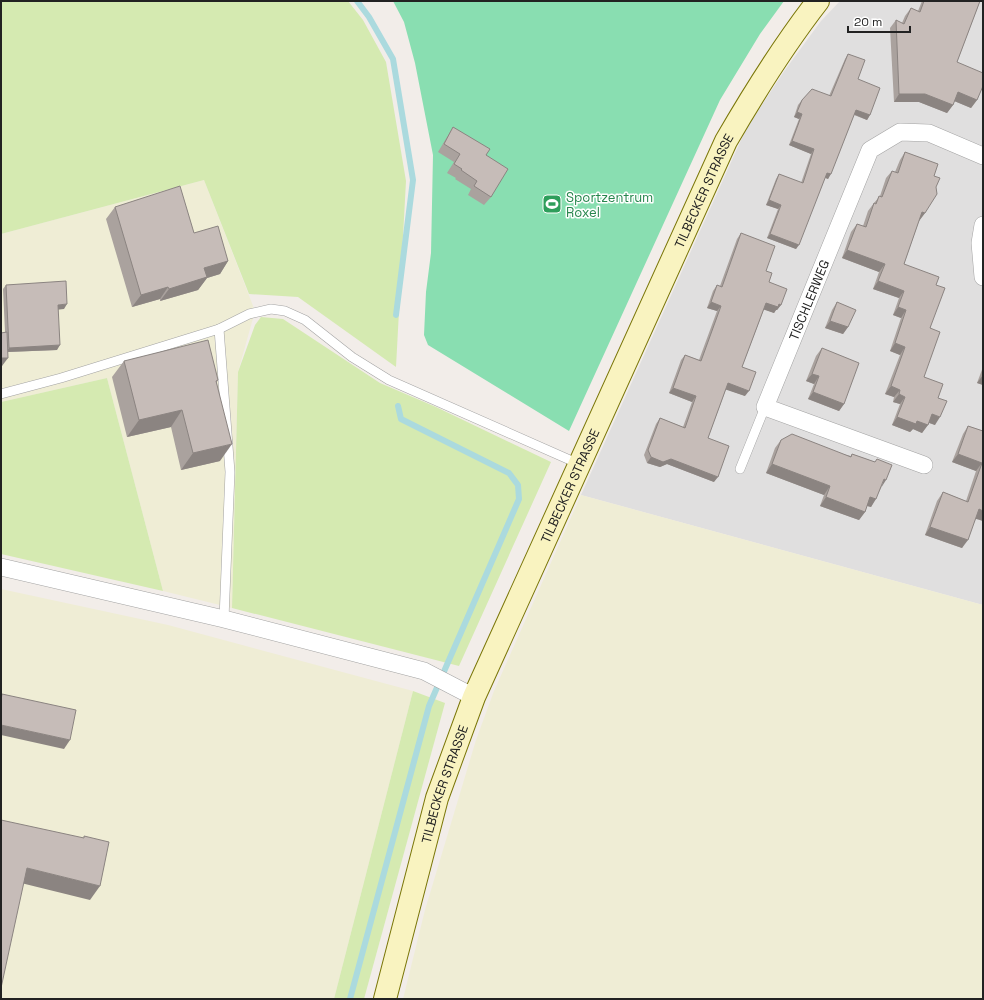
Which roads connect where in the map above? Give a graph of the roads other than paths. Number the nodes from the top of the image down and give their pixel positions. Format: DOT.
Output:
graph roads {
  1 [pos="818,1"];
  2 [pos="983,156"];
  3 [pos="983,225"];
  4 [pos="983,277"];
  5 [pos="219,329"];
  6 [pos="1,394"];
  7 [pos="765,407"];
  8 [pos="579,464"];
  9 [pos="924,465"];
  10 [pos="740,469"];
  11 [pos="1,567"];
  12 [pos="224,619"];
  13 [pos="474,697"];
  14 [pos="385,999"];
  1 -- 8 [label="main road, TILBECKER STRASSE"];
  2 -- 7 [label="street, TISCHLERWEG"];
  3 -- 4 [label="street"];
  5 -- 6 [label="lane"];
  5 -- 8 [label="lane"];
  5 -- 12 [label="lane"];
  7 -- 9 [label="street"];
  7 -- 10 [label="lane"];
  8 -- 13 [label="main road, TILBECKER STRASSE"];
  11 -- 12 [label="street"];
  12 -- 13 [label="street"];
  13 -- 14 [label="main road, TILBECKER STRASSE"];
}
